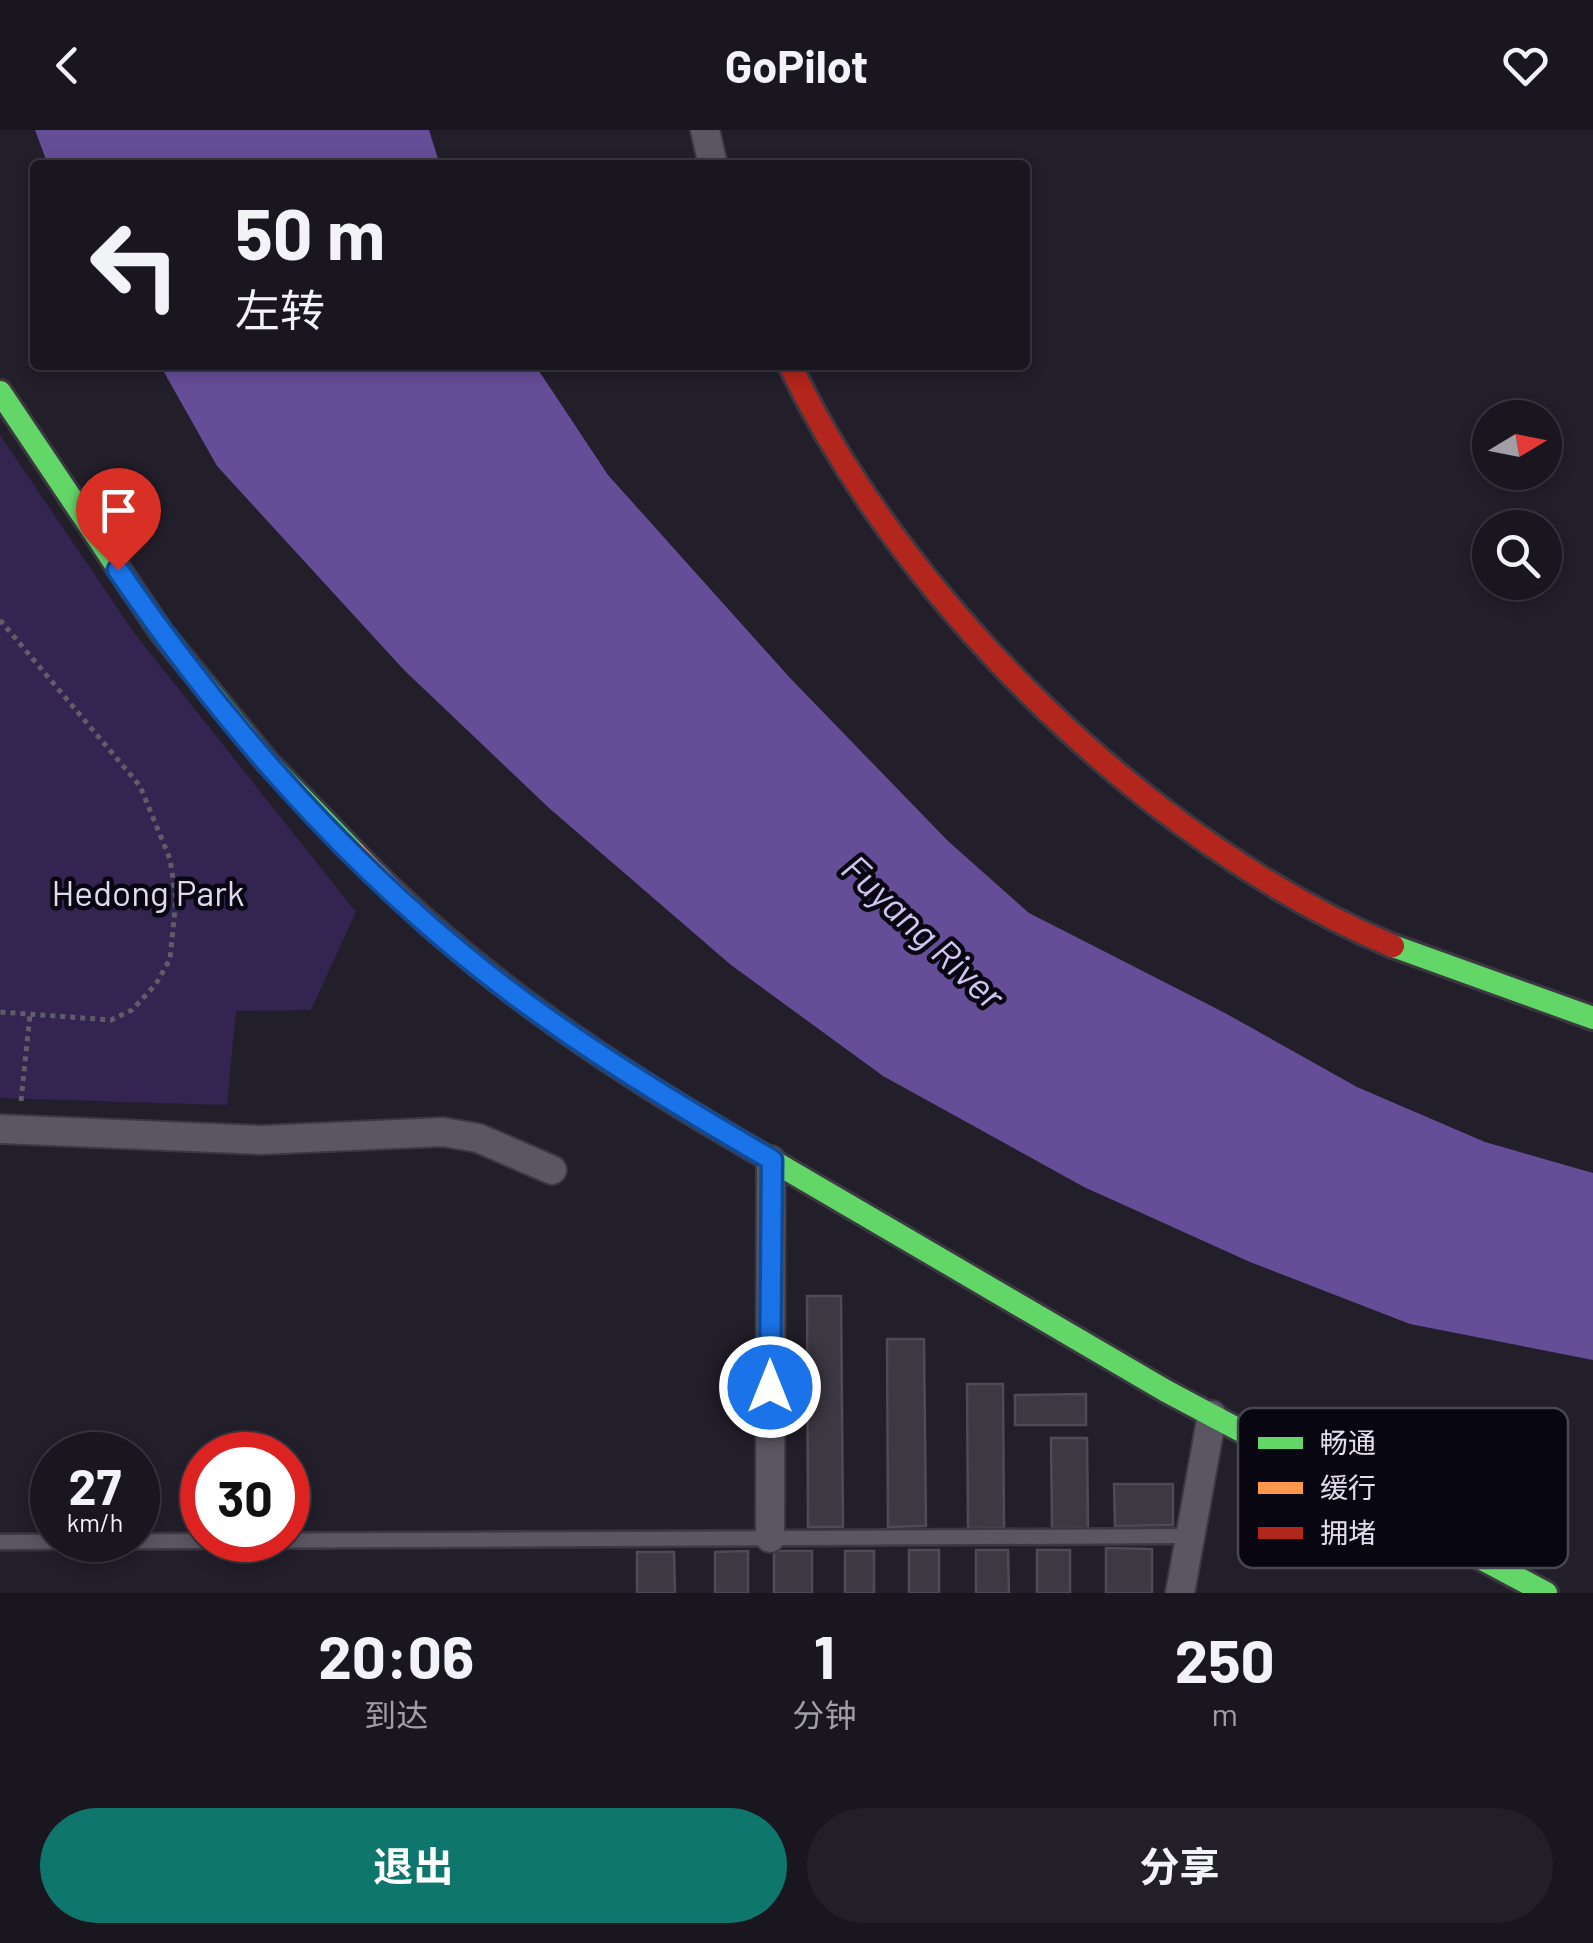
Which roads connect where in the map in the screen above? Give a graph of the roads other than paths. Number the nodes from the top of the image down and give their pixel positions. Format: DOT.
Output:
graph roads {
  1 [pos="705,130"];
  2 [pos="712,160"];
  3 [pos="792,370"];
  4 [pos="0,392"];
  5 [pos="1593,1018"];
  6 [pos="9,1129"];
  7 [pos="772,1160"];
  8 [pos="552,1170"];
  9 [pos="1212,1415"];
  10 [pos="1238,1429"];
  11 [pos="1190,1536"];
  12 [pos="770,1538"];
  13 [pos="0,1542"];
  14 [pos="1499,1568"];
  15 [pos="1180,1593"];
  16 [pos="1546,1593"];
  1 -- 2 [label="street"];
  3 -- 5 [label="street"];
  4 -- 7 [label="street"];
  6 -- 8 [label="street"];
  7 -- 9 [label="street"];
  7 -- 12 [label="street"];
  9 -- 10 [label="street"];
  9 -- 11 [label="street"];
  11 -- 12 [label="lane"];
  11 -- 15 [label="street"];
  12 -- 13 [label="lane"];
  14 -- 16 [label="street"];
}
